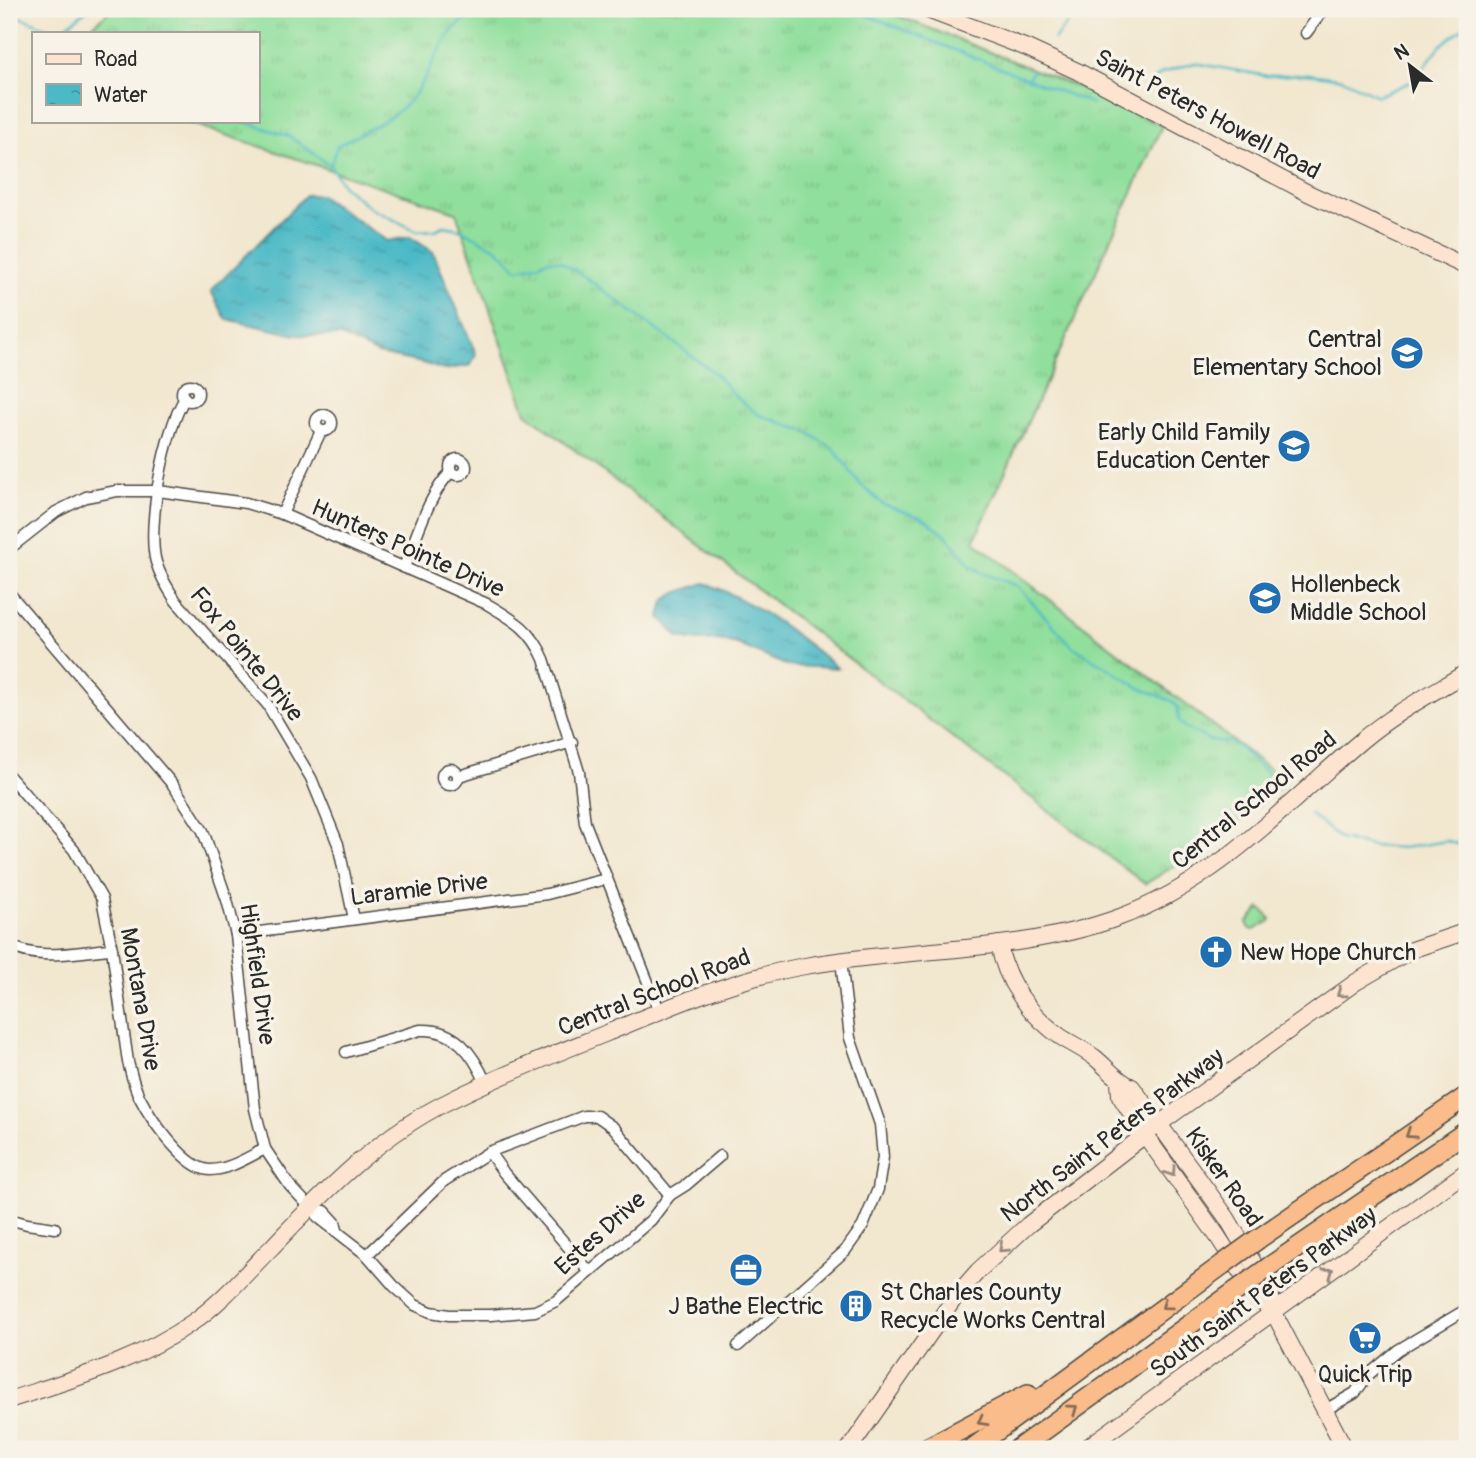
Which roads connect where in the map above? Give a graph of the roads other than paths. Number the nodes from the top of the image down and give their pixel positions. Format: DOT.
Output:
graph roads {
  1 [pos="925,9"];
  2 [pos="1324,9"];
  3 [pos="1306,33"];
  4 [pos="1467,267"];
  5 [pos="185,398"];
  6 [pos="321,430"];
  7 [pos="451,472"];
  8 [pos="158,491"];
  9 [pos="282,514"];
  10 [pos="9,549"];
  11 [pos="404,567"];
  12 [pos="9,593"];
  13 [pos="1467,672"];
  14 [pos="572,742"];
  15 [pos="9,776"];
  16 [pos="458,776"];
  17 [pos="606,879"];
  18 [pos="354,919"];
  19 [pos="1467,931"];
  20 [pos="236,935"];
  21 [pos="999,944"];
  22 [pos="9,945"];
  23 [pos="112,948"];
  24 [pos="841,960"];
  25 [pos="659,1010"];
  26 [pos="346,1052"];
  27 [pos="1119,1082"];
  28 [pos="486,1083"];
  29 [pos="1467,1096"];
  30 [pos="1159,1124"];
  31 [pos="1467,1131"];
  32 [pos="1145,1135"];
  33 [pos="265,1149"];
  34 [pos="489,1152"];
  35 [pos="720,1156"];
  36 [pos="1467,1171"];
  37 [pos="670,1195"];
  38 [pos="313,1209"];
  39 [pos="9,1219"];
  40 [pos="55,1228"];
  41 [pos="367,1255"];
  42 [pos="589,1271"];
  43 [pos="1467,1309"];
  44 [pos="1273,1311"];
  45 [pos="738,1346"];
  46 [pos="1105,1350"];
  47 [pos="9,1400"];
  48 [pos="1325,1410"];
  49 [pos="849,1449"];
  50 [pos="925,1449"];
  51 [pos="972,1449"];
  52 [pos="1018,1449"];
  53 [pos="1085,1449"];
  54 [pos="1345,1449"];
  1 -- 4 [label="main road, Saint Peters Howell Road"];
  2 -- 3 [label="street"];
  5 -- 8 [label="street, Fox Pointe Drive"];
  6 -- 9 [label="street"];
  7 -- 11 [label="street"];
  8 -- 9 [label="street, Hunters Pointe Drive"];
  8 -- 10 [label="street, Hunters Pointe Drive"];
  8 -- 18 [label="street, Fox Pointe Drive"];
  9 -- 11 [label="street, Hunters Pointe Drive"];
  11 -- 14 [label="street, Hunters Pointe Drive"];
  12 -- 20 [label="street, Highfield Drive"];
  13 -- 21 [label="main road, Central School Road"];
  14 -- 16 [label="street"];
  14 -- 17 [label="street, Hunters Pointe Drive"];
  15 -- 23 [label="street, Montana Drive"];
  17 -- 18 [label="street, Laramie Drive"];
  17 -- 25 [label="street, Hunters Pointe Drive"];
  18 -- 20 [label="street, Laramie Drive"];
  19 -- 30 [label="main road, North Saint Peters Parkway, one-way"];
  20 -- 33 [label="street, Highfield Drive"];
  21 -- 24 [label="main road, Central School Road"];
  21 -- 27 [label="main road, Kisker Road"];
  22 -- 23 [label="street"];
  23 -- 33 [label="street, Montana Drive"];
  24 -- 25 [label="main road, Central School Road"];
  24 -- 45 [label="street"];
  25 -- 28 [label="main road, Central School Road"];
  26 -- 28 [label="street"];
  27 -- 30 [label="main road, Kisker Road"];
  27 -- 32 [label="main road, Kisker Road"];
  28 -- 38 [label="main road, Central School Road"];
  29 -- 46 [label="highway, one-way, bridge"];
  30 -- 32 [label="main road, North Saint Peters Parkway"];
  30 -- 44 [label="main road, Kisker Road"];
  52 -- 31 [label="highway, one-way, bridge"];
  32 -- 44 [label="main road, Kisker Road, one-way"];
  32 -- 49 [label="main road, North Saint Peters Parkway, one-way"];
  33 -- 38 [label="street, Highfield Drive"];
  34 -- 37 [label="street, Estes Drive"];
  34 -- 41 [label="street, Estes Drive"];
  34 -- 42 [label="street"];
  35 -- 37 [label="street"];
  44 -- 36 [label="main road, South Saint Peters Parkway, one-way"];
  37 -- 42 [label="street, Estes Drive"];
  38 -- 41 [label="street, Estes Drive"];
  38 -- 47 [label="main road, Central School Road"];
  39 -- 40 [label="street"];
  41 -- 42 [label="street, Estes Drive"];
  43 -- 48 [label="street"];
  44 -- 48 [label="main road, Kisker Road"];
  44 -- 53 [label="main road, South Saint Peters Parkway"];
  46 -- 50 [label="highway, one-way"];
  46 -- 51 [label="highway"];
  48 -- 54 [label="main road, Kisker Road"];
}
